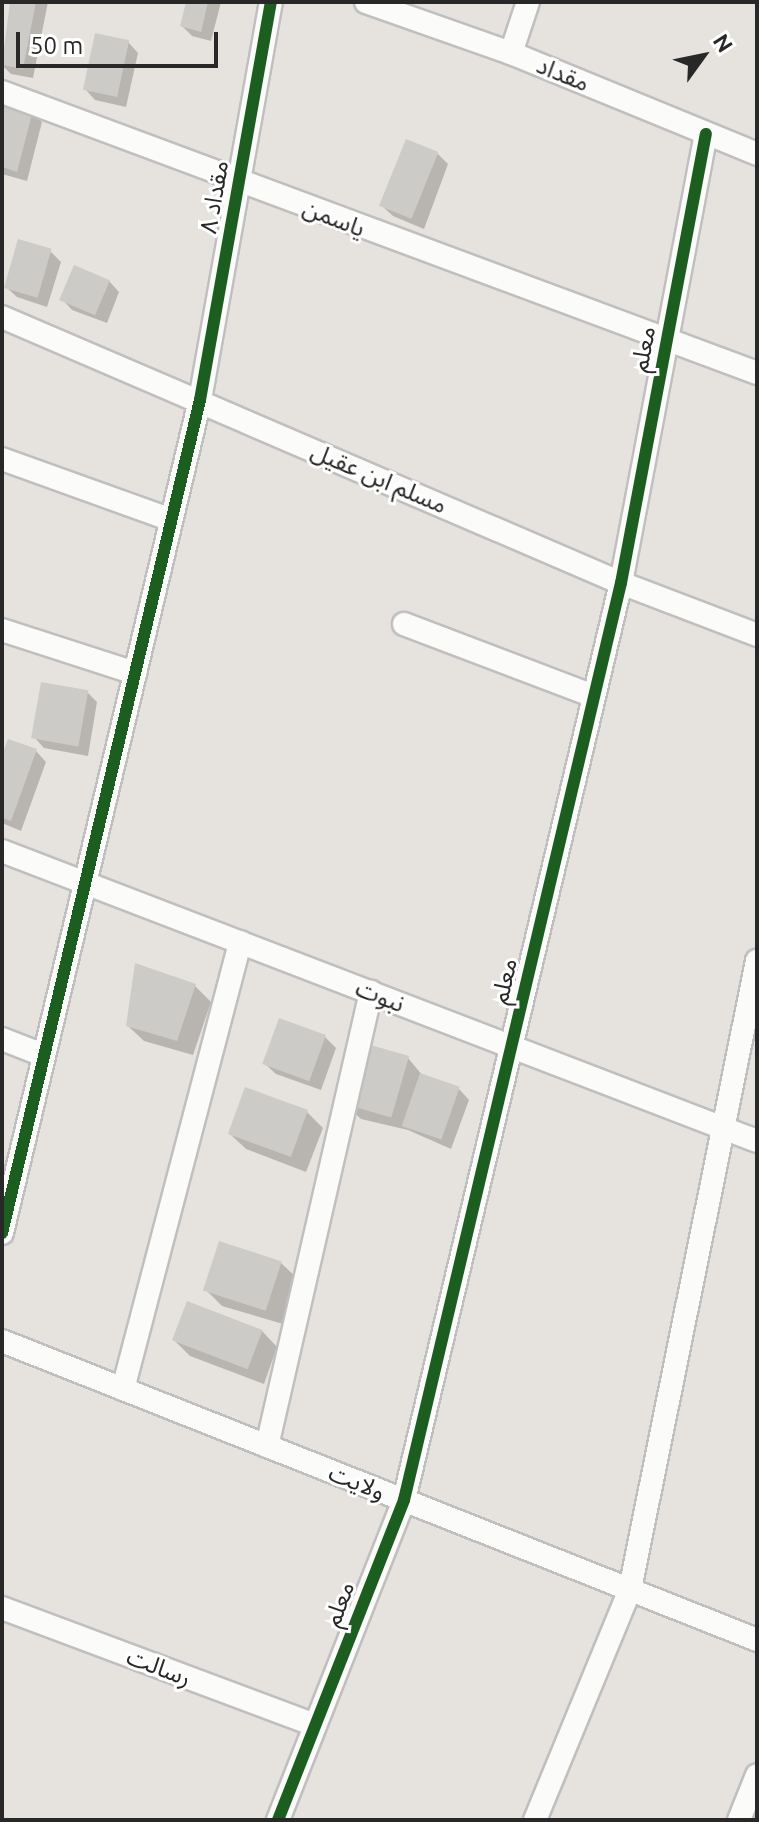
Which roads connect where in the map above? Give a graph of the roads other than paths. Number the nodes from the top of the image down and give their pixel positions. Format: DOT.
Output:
graph roads {
  1 [pos="271,2"];
  2 [pos="368,2"];
  3 [pos="528,2"];
  4 [pos="511,53"];
  5 [pos="2,92"];
  6 [pos="706,134"];
  7 [pos="757,154"];
  8 [pos="239,182"];
  9 [pos="2,317"];
  10 [pos="667,342"];
  11 [pos="757,373"];
  12 [pos="200,400"];
  13 [pos="2,459"];
  14 [pos="171,520"];
  15 [pos="621,583"];
  16 [pos="404,624"];
  17 [pos="2,630"];
  18 [pos="757,635"];
  19 [pos="135,673"];
  20 [pos="594,696"];
  21 [pos="2,851"];
  22 [pos="85,882"];
  23 [pos="240,942"];
  24 [pos="757,961"];
  25 [pos="371,992"];
  26 [pos="2,1039"];
  27 [pos="511,1046"];
  28 [pos="43,1055"];
  29 [pos="721,1127"];
  30 [pos="757,1141"];
  31 [pos="2,1233"];
  32 [pos="2,1341"];
  33 [pos="123,1389"];
  34 [pos="267,1446"];
  35 [pos="404,1500"];
  36 [pos="630,1589"];
  37 [pos="2,1608"];
  38 [pos="757,1640"];
  39 [pos="315,1725"];
  40 [pos="757,1775"];
  41 [pos="278,1820"];
  42 [pos="535,1820"];
  43 [pos="739,1820"];
  1 -- 8 [label="street, مقداد ۸"];
  2 -- 4 [label="street, مقداد"];
  3 -- 4 [label="street"];
  4 -- 6 [label="street, مقداد"];
  5 -- 8 [label="street, یاسمن"];
  6 -- 7 [label="street, مقداد"];
  6 -- 10 [label="street, معلم"];
  8 -- 10 [label="street, یاسمن"];
  8 -- 12 [label="street, مقداد ۸"];
  9 -- 12 [label="street, مسلم ابن عقیل"];
  10 -- 11 [label="street, یاسمن"];
  10 -- 15 [label="street, معلم"];
  12 -- 14 [label="street, مقداد ۸"];
  12 -- 15 [label="street, مسلم ابن عقیل"];
  13 -- 14 [label="street"];
  14 -- 19 [label="street, مقداد ۸"];
  15 -- 18 [label="street, مسلم ابن عقیل"];
  15 -- 20 [label="street, معلم"];
  16 -- 20 [label="street"];
  17 -- 19 [label="street"];
  19 -- 22 [label="street, مقداد ۸"];
  20 -- 27 [label="street, معلم"];
  21 -- 22 [label="street, نبوت"];
  22 -- 23 [label="street, نبوت"];
  22 -- 28 [label="street, مقداد ۸"];
  23 -- 25 [label="street, نبوت"];
  23 -- 33 [label="street"];
  24 -- 29 [label="street"];
  25 -- 27 [label="street, نبوت"];
  25 -- 34 [label="street"];
  26 -- 28 [label="street"];
  27 -- 29 [label="street, نبوت"];
  27 -- 35 [label="street, معلم"];
  28 -- 31 [label="street, مقداد ۸"];
  29 -- 30 [label="street, نبوت"];
  29 -- 36 [label="street"];
  32 -- 33 [label="street, ولایت"];
  33 -- 34 [label="street, ولایت"];
  34 -- 35 [label="street, ولایت"];
  35 -- 36 [label="street, ولایت"];
  35 -- 39 [label="street, معلم"];
  36 -- 38 [label="street, ولایت"];
  36 -- 42 [label="street"];
  37 -- 39 [label="street, رسالت"];
  39 -- 41 [label="street, معلم"];
  40 -- 43 [label="street"];
}
